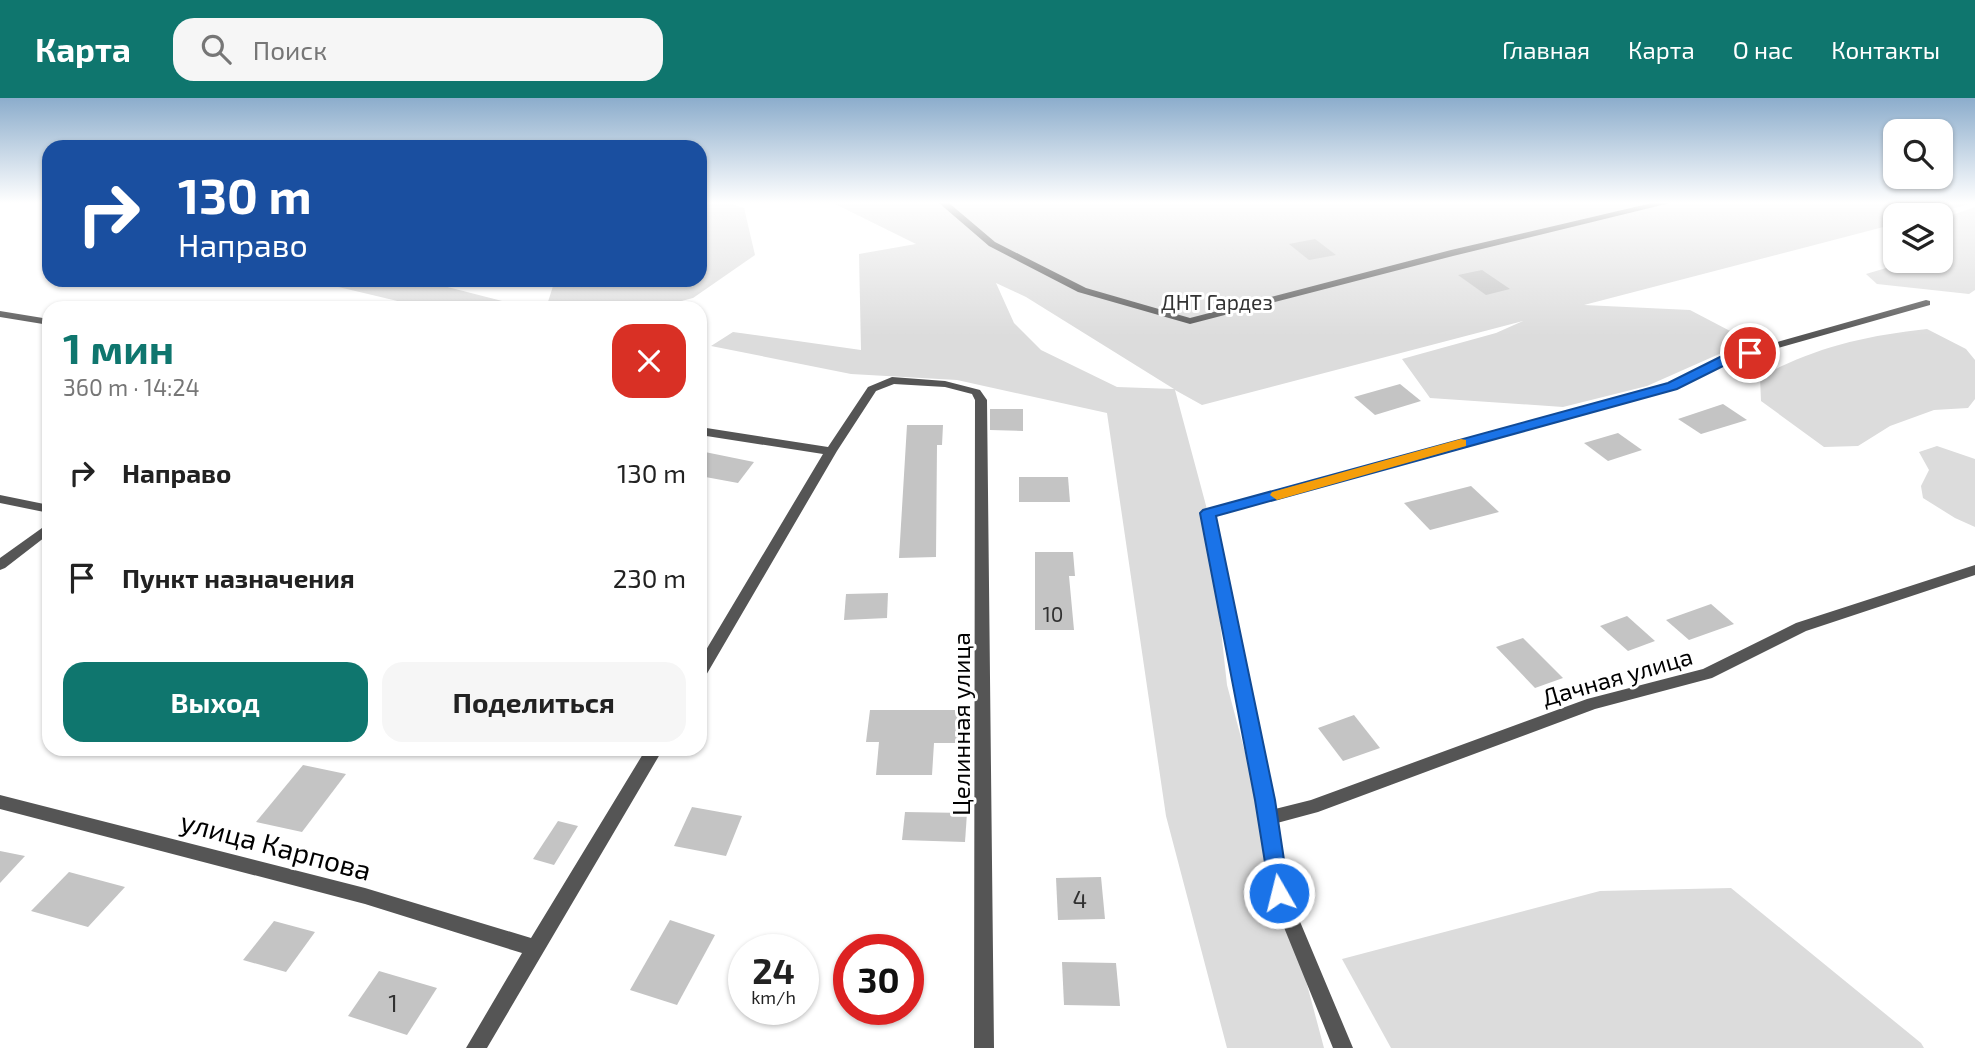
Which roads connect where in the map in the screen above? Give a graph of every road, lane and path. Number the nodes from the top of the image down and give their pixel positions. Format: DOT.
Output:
graph roads {
  1 [pos="999,247"];
  2 [pos="1476,247"];
  3 [pos="1926,303"];
  4 [pos="0,314"];
  5 [pos="42,321"];
  6 [pos="707,432"];
  7 [pos="831,451"];
  8 [pos="0,499"];
  9 [pos="42,508"];
  10 [pos="42,532"];
  11 [pos="0,565"];
  12 [pos="1975,570"];
  13 [pos="708,646"];
  14 [pos="650,756"];
  15 [pos="0,802"];
  16 [pos="1268,818"];
  17 [pos="535,948"];
  18 [pos="476,1048"];
  19 [pos="984,1048"];
  20 [pos="1343,1048"];
  1 -- 2 [label="street"];
  3 -- 16 [label="street"];
  4 -- 5 [label="street"];
  6 -- 7 [label="street"];
  7 -- 13 [label="street"];
  7 -- 19 [label="street, Целинная улица"];
  8 -- 9 [label="street"];
  10 -- 11 [label="street"];
  12 -- 16 [label="street, Дачная улица"];
  14 -- 17 [label="street"];
  15 -- 17 [label="street, улица Карпова"];
  16 -- 20 [label="street"];
  17 -- 18 [label="street"];
}
